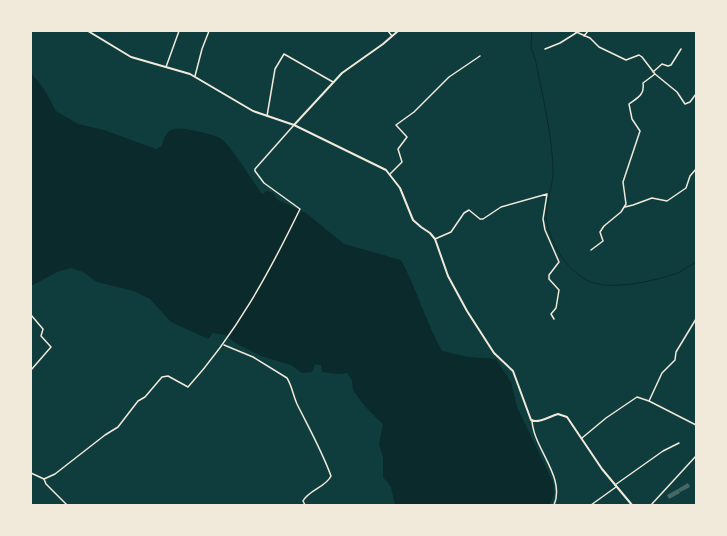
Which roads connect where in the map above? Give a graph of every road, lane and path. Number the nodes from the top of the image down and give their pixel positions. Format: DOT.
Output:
graph roads {
  1 [pos="88,31"];
  2 [pos="179,31"];
  3 [pos="209,31"];
  4 [pos="388,31"];
  5 [pos="398,31"];
  6 [pos="588,31"];
  7 [pos="575,32"];
  8 [pos="584,36"];
  9 [pos="392,37"];
  10 [pos="545,49"];
  11 [pos="681,49"];
  12 [pos="480,56"];
  13 [pos="166,66"];
  14 [pos="653,72"];
  15 [pos="655,74"];
  16 [pos="195,76"];
  17 [pos="333,82"];
  18 [pos="696,94"];
  19 [pos="267,116"];
  20 [pos="294,125"];
  21 [pos="696,169"];
  22 [pos="390,174"];
  23 [pos="625,206"];
  24 [pos="435,239"];
  25 [pos="591,250"];
  26 [pos="31,315"];
  27 [pos="554,319"];
  28 [pos="696,319"];
  29 [pos="224,345"];
  30 [pos="31,370"];
  31 [pos="648,401"];
  32 [pos="532,420"];
  33 [pos="696,425"];
  34 [pos="582,438"];
  35 [pos="679,443"];
  36 [pos="696,456"];
  37 [pos="31,473"];
  38 [pos="44,479"];
  39 [pos="616,486"];
  40 [pos="68,505"];
  41 [pos="306,505"];
  42 [pos="554,505"];
  43 [pos="591,505"];
  44 [pos="632,505"];
  45 [pos="652,505"];
  1 -- 13 [label="main road"];
  2 -- 13 [label="street"];
  3 -- 16 [label="street"];
  4 -- 9 [label="street"];
  5 -- 9 [label="main road"];
  6 -- 8 [label="street"];
  7 -- 8 [label="street"];
  7 -- 10 [label="street"];
  8 -- 14 [label="street"];
  9 -- 17 [label="main road"];
  11 -- 14 [label="street"];
  12 -- 22 [label="street"];
  13 -- 16 [label="main road"];
  14 -- 15 [label="street"];
  15 -- 18 [label="street"];
  15 -- 23 [label="street"];
  16 -- 19 [label="main road"];
  17 -- 19 [label="street"];
  17 -- 20 [label="main road"];
  19 -- 20 [label="main road"];
  20 -- 22 [label="main road"];
  20 -- 29 [label="street"];
  21 -- 23 [label="street"];
  22 -- 24 [label="main road"];
  23 -- 25 [label="street"];
  24 -- 27 [label="street"];
  24 -- 32 [label="main road"];
  26 -- 30 [label="street"];
  28 -- 31 [label="street"];
  29 -- 38 [label="street"];
  29 -- 41 [label="street"];
  31 -- 33 [label="street"];
  31 -- 34 [label="street"];
  32 -- 34 [label="main road"];
  32 -- 42 [label="street"];
  34 -- 39 [label="main road"];
  35 -- 39 [label="street"];
  36 -- 45 [label="street"];
  37 -- 38 [label="street"];
  38 -- 40 [label="street"];
  39 -- 43 [label="street"];
  39 -- 44 [label="main road"];
}
